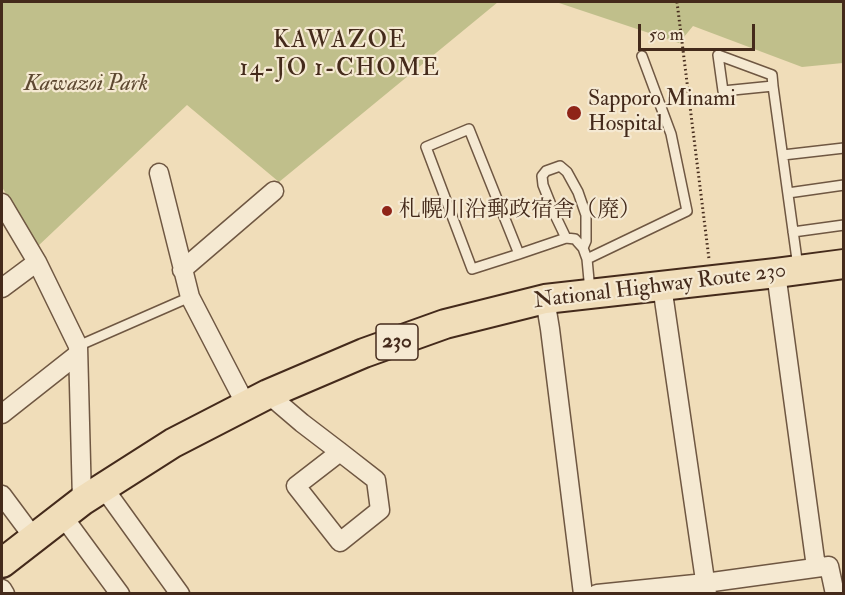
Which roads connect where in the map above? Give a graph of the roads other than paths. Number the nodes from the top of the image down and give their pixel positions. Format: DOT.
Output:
graph roads {
  1 [pos="642,56"];
  2 [pos="773,86"];
  3 [pos="843,148"];
  4 [pos="783,155"];
  5 [pos="159,173"];
  6 [pos="843,185"];
  7 [pos="274,191"];
  8 [pos="788,193"];
  9 [pos="2,203"];
  10 [pos="7,223"];
  11 [pos="843,225"];
  12 [pos="794,232"];
  13 [pos="566,238"];
  14 [pos="583,248"];
  15 [pos="519,254"];
  16 [pos="587,259"];
  17 [pos="36,262"];
  18 [pos="843,267"];
  19 [pos="182,270"];
  20 [pos="787,271"];
  21 [pos="662,286"];
  22 [pos="2,288"];
  23 [pos="590,294"];
  24 [pos="190,297"];
  25 [pos="545,298"];
  26 [pos="78,350"];
  27 [pos="257,399"];
  28 [pos="2,414"];
  29 [pos="340,452"];
  30 [pos="2,495"];
  31 [pos="82,501"];
  32 [pos="34,538"];
  33 [pos="2,563"];
  34 [pos="816,567"];
  35 [pos="706,588"];
  36 [pos="2,589"];
  37 [pos="5,594"];
  38 [pos="120,594"];
  39 [pos="180,594"];
  40 [pos="583,594"];
  41 [pos="597,594"];
  42 [pos="835,594"];
  1 -- 16 [label="lane"];
  2 -- 2 [label="lane"];
  2 -- 4 [label="lane"];
  3 -- 4 [label="lane"];
  4 -- 8 [label="lane"];
  5 -- 19 [label="street"];
  6 -- 8 [label="lane"];
  7 -- 19 [label="street"];
  8 -- 12 [label="lane"];
  9 -- 10 [label="street"];
  10 -- 17 [label="street"];
  11 -- 12 [label="lane"];
  12 -- 20 [label="lane"];
  13 -- 14 [label="lane"];
  13 -- 14 [label="lane"];
  13 -- 15 [label="lane"];
  14 -- 16 [label="lane"];
  15 -- 15 [label="lane"];
  16 -- 23 [label="lane"];
  17 -- 22 [label="street"];
  17 -- 26 [label="street"];
  18 -- 20 [label="highway, National Highway Route 230 / 230"];
  19 -- 24 [label="street"];
  20 -- 21 [label="highway, National Highway Route 230 / 230"];
  20 -- 34 [label="street"];
  21 -- 23 [label="highway, National Highway Route 230 / 230"];
  21 -- 35 [label="street"];
  23 -- 25 [label="highway, National Highway Route 230 / 230"];
  24 -- 26 [label="lane"];
  24 -- 27 [label="street"];
  25 -- 27 [label="highway, National Highway Route 230 / 230"];
  25 -- 40 [label="street"];
  26 -- 28 [label="street"];
  26 -- 31 [label="street"];
  27 -- 29 [label="street"];
  27 -- 31 [label="highway, National Highway Route 230 / 230"];
  29 -- 29 [label="street"];
  30 -- 32 [label="street"];
  31 -- 32 [label="highway, National Highway Route 230 / 230"];
  31 -- 38 [label="street"];
  31 -- 39 [label="street"];
  32 -- 33 [label="highway, National Highway Route 230 / 230"];
  34 -- 35 [label="street"];
  34 -- 42 [label="street"];
  35 -- 41 [label="street"];
  36 -- 37 [label="street"];
}
